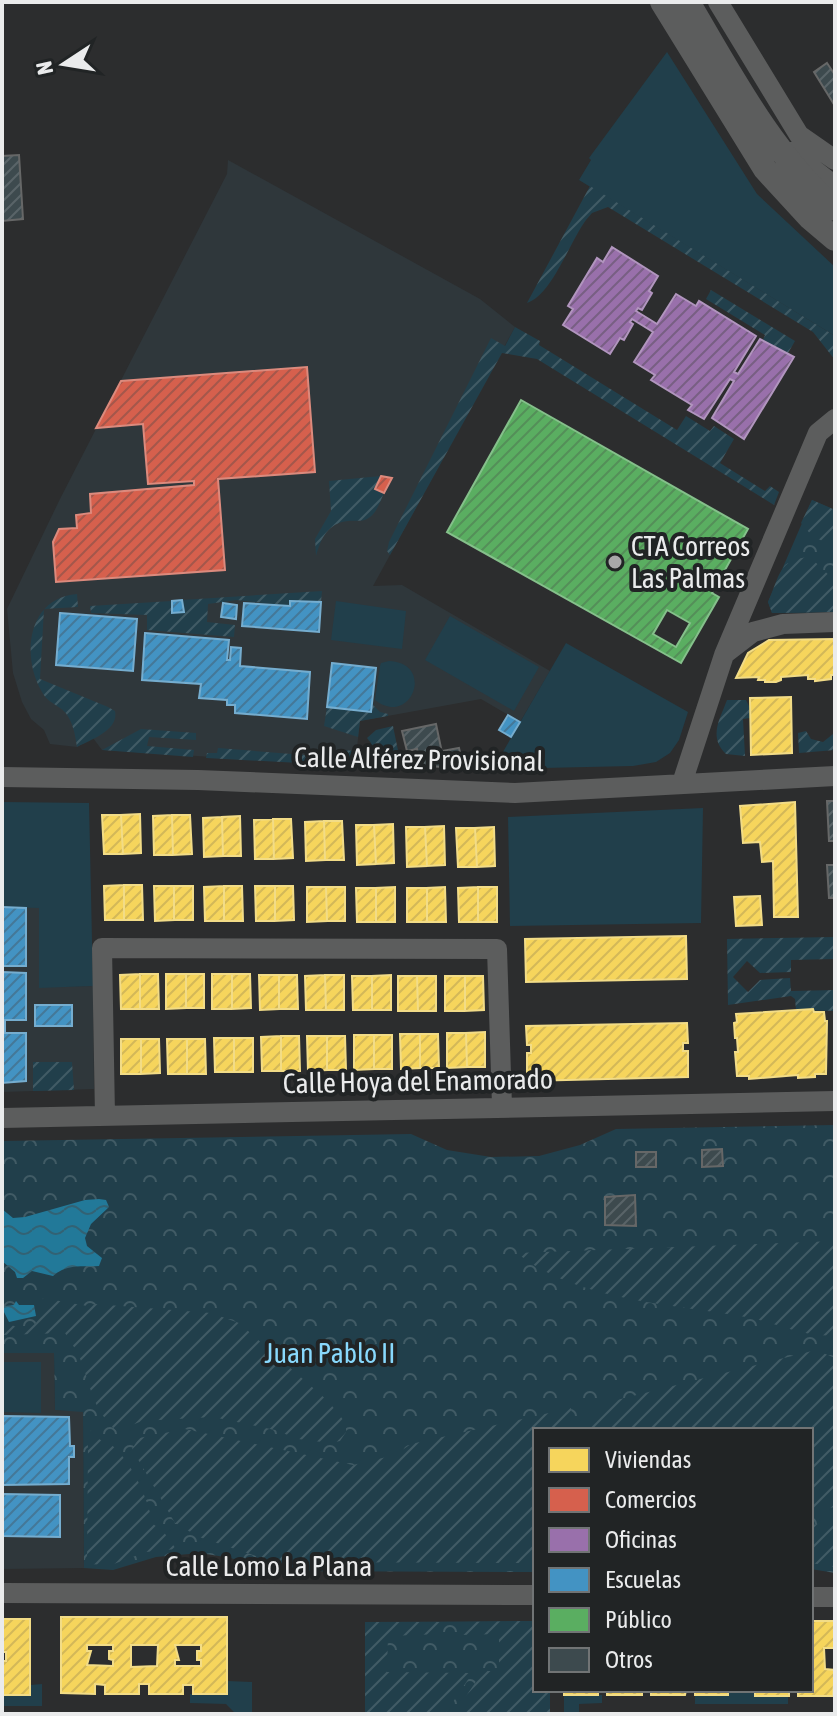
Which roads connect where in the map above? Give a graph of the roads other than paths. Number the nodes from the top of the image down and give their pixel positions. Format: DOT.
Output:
graph roads {
  1 [pos="662,2"];
  2 [pos="688,2"];
  3 [pos="718,2"];
  4 [pos="773,137"];
  5 [pos="835,160"];
  6 [pos="835,186"];
  7 [pos="835,209"];
  8 [pos="835,239"];
  9 [pos="835,419"];
  10 [pos="835,622"];
  11 [pos="724,655"];
  12 [pos="835,776"];
  13 [pos="2,777"];
  14 [pos="682,783"];
  15 [pos="835,1101"];
  16 [pos="502,1106"];
  17 [pos="105,1116"];
  18 [pos="2,1118"];
  19 [pos="2,1593"];
  20 [pos="533,1595"];
  21 [pos="813,1597"];
  22 [pos="835,1597"];
  1 -- 8 [label="street"];
  2 -- 4 [label="street"];
  3 -- 5 [label="street"];
  4 -- 6 [label="street"];
  4 -- 7 [label="street"];
  9 -- 11 [label="street"];
  10 -- 11 [label="street"];
  11 -- 14 [label="street"];
  12 -- 14 [label="street, Calle Alférez Provisional"];
  13 -- 14 [label="street, Calle Alférez Provisional"];
  15 -- 16 [label="street, Calle Hoya del Enamorado"];
  16 -- 17 [label="street, Calle Hoya del Enamorado"];
  16 -- 17 [label="street"];
  17 -- 18 [label="street, Calle Hoya del Enamorado"];
  19 -- 20 [label="street, Calle Lomo La Plana"];
  21 -- 22 [label="street"];
}
